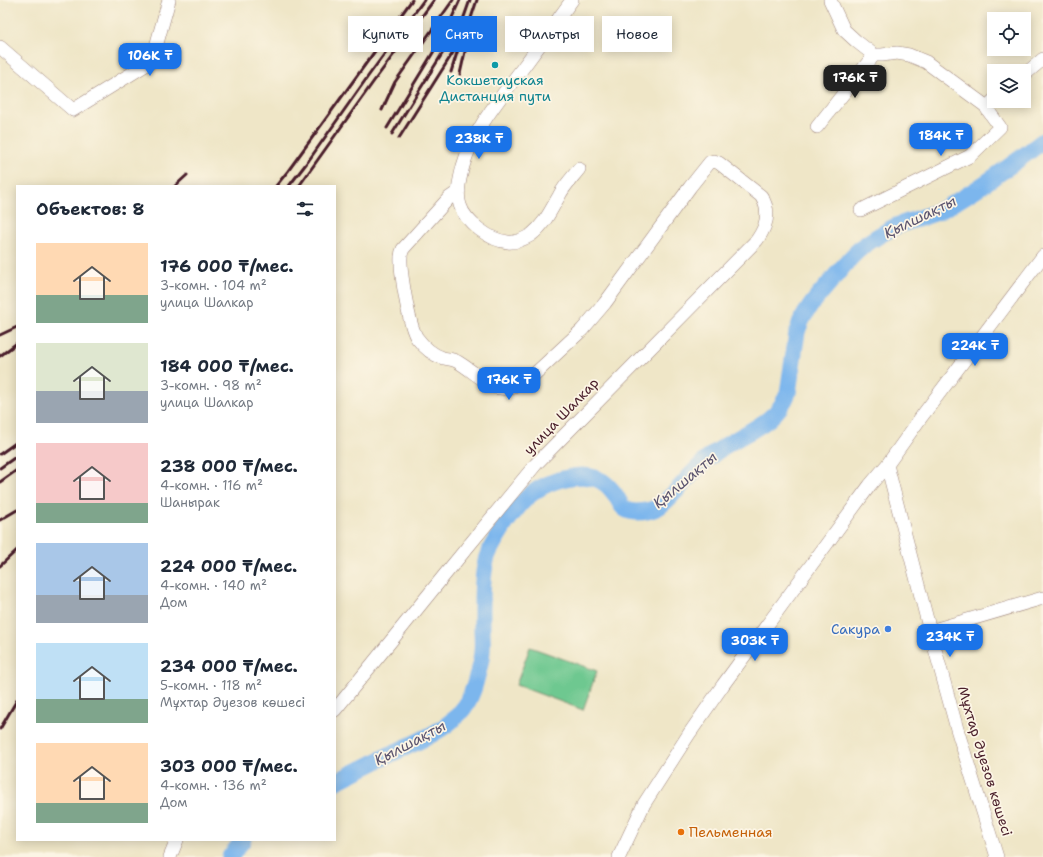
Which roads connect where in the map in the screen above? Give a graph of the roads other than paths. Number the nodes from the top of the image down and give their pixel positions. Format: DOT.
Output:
graph roads {
  1 [pos="169,0"];
  2 [pos="572,0"];
  3 [pos="830,0"];
  4 [pos="0,47"];
  5 [pos="874,55"];
  6 [pos="1043,59"];
  7 [pos="1031,69"];
  8 [pos="987,101"];
  9 [pos="988,108"];
  10 [pos="817,127"];
  11 [pos="579,169"];
  12 [pos="459,191"];
  13 [pos="861,210"];
  14 [pos="1043,256"];
  15 [pos="887,465"];
  16 [pos="1043,598"];
  17 [pos="930,631"];
  18 [pos="336,709"];
  19 [pos="177,841"];
  20 [pos="170,857"];
  21 [pos="619,857"];
  22 [pos="997,857"];
  1 -- 4 [label="street"];
  2 -- 12 [label="street"];
  3 -- 5 [label="street"];
  5 -- 8 [label="street"];
  5 -- 10 [label="street"];
  6 -- 7 [label="street"];
  9 -- 13 [label="street"];
  11 -- 12 [label="street"];
  12 -- 18 [label="street, улица Шалкар"];
  14 -- 15 [label="street"];
  15 -- 17 [label="street, Мұхтар Әуезов көшесі"];
  15 -- 21 [label="street"];
  16 -- 17 [label="street"];
  17 -- 22 [label="street, Мұхтар Әуезов көшесі"];
  19 -- 20 [label="street"];
}
